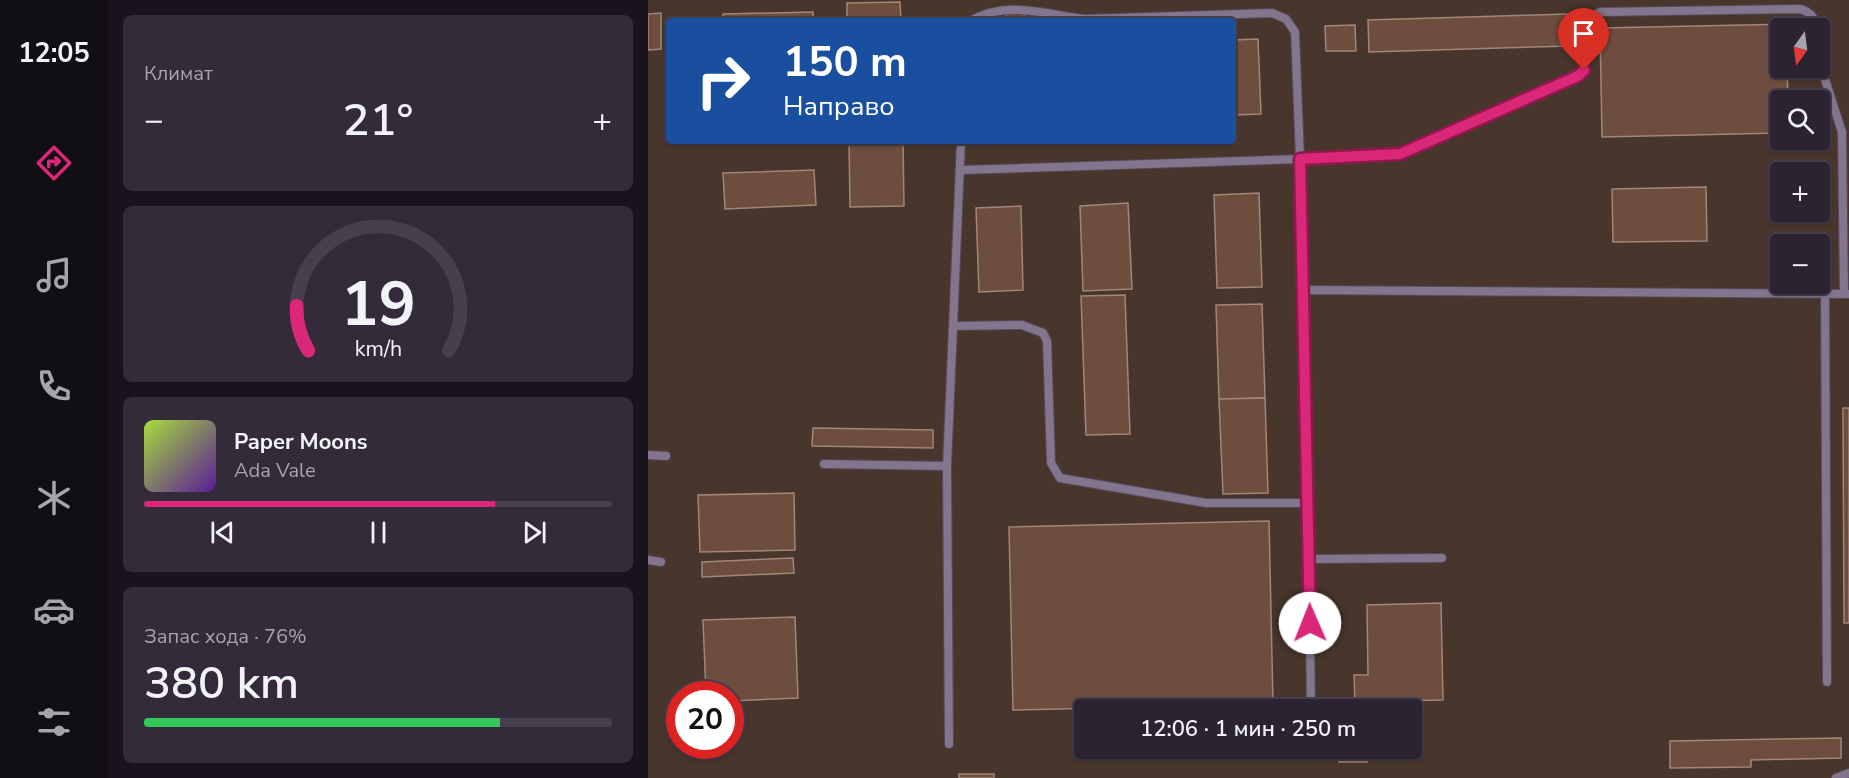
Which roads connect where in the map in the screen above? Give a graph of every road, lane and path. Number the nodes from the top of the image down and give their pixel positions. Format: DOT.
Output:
graph roads {
  1 [pos="973,18"];
  2 [pos="1078,18"];
  3 [pos="1116,18"];
  4 [pos="1813,18"];
  5 [pos="1825,78"];
  6 [pos="1846,132"];
  7 [pos="961,144"];
  8 [pos="1300,159"];
  9 [pos="962,170"];
  10 [pos="1305,290"];
  11 [pos="1770,294"];
  12 [pos="1825,294"];
  13 [pos="1830,294"];
  14 [pos="1847,294"];
  15 [pos="954,326"];
  16 [pos="648,455"];
  17 [pos="666,456"];
  18 [pos="824,464"];
  19 [pos="947,466"];
  20 [pos="1308,503"];
  21 [pos="1442,558"];
  22 [pos="1310,559"];
  23 [pos="648,561"];
  24 [pos="661,562"];
  25 [pos="1827,682"];
  26 [pos="1311,699"];
  27 [pos="949,744"];
  28 [pos="1849,773"];
  29 [pos="1836,778"];
  1 -- 2 [label="lane"];
  3 -- 8 [label="lane"];
  4 -- 8 [label="lane"];
  5 -- 6 [label="lane"];
  6 -- 14 [label="lane"];
  7 -- 9 [label="lane"];
  8 -- 9 [label="lane"];
  8 -- 10 [label="lane"];
  9 -- 15 [label="lane"];
  10 -- 11 [label="lane"];
  10 -- 20 [label="lane"];
  12 -- 25 [label="lane"];
  13 -- 14 [label="lane"];
  15 -- 19 [label="lane"];
  15 -- 20 [label="lane"];
  16 -- 17 [label="lane"];
  18 -- 19 [label="lane"];
  19 -- 27 [label="lane"];
  20 -- 22 [label="lane"];
  21 -- 22 [label="lane"];
  22 -- 26 [label="lane"];
  23 -- 24 [label="lane"];
  28 -- 29 [label="lane"];
}
